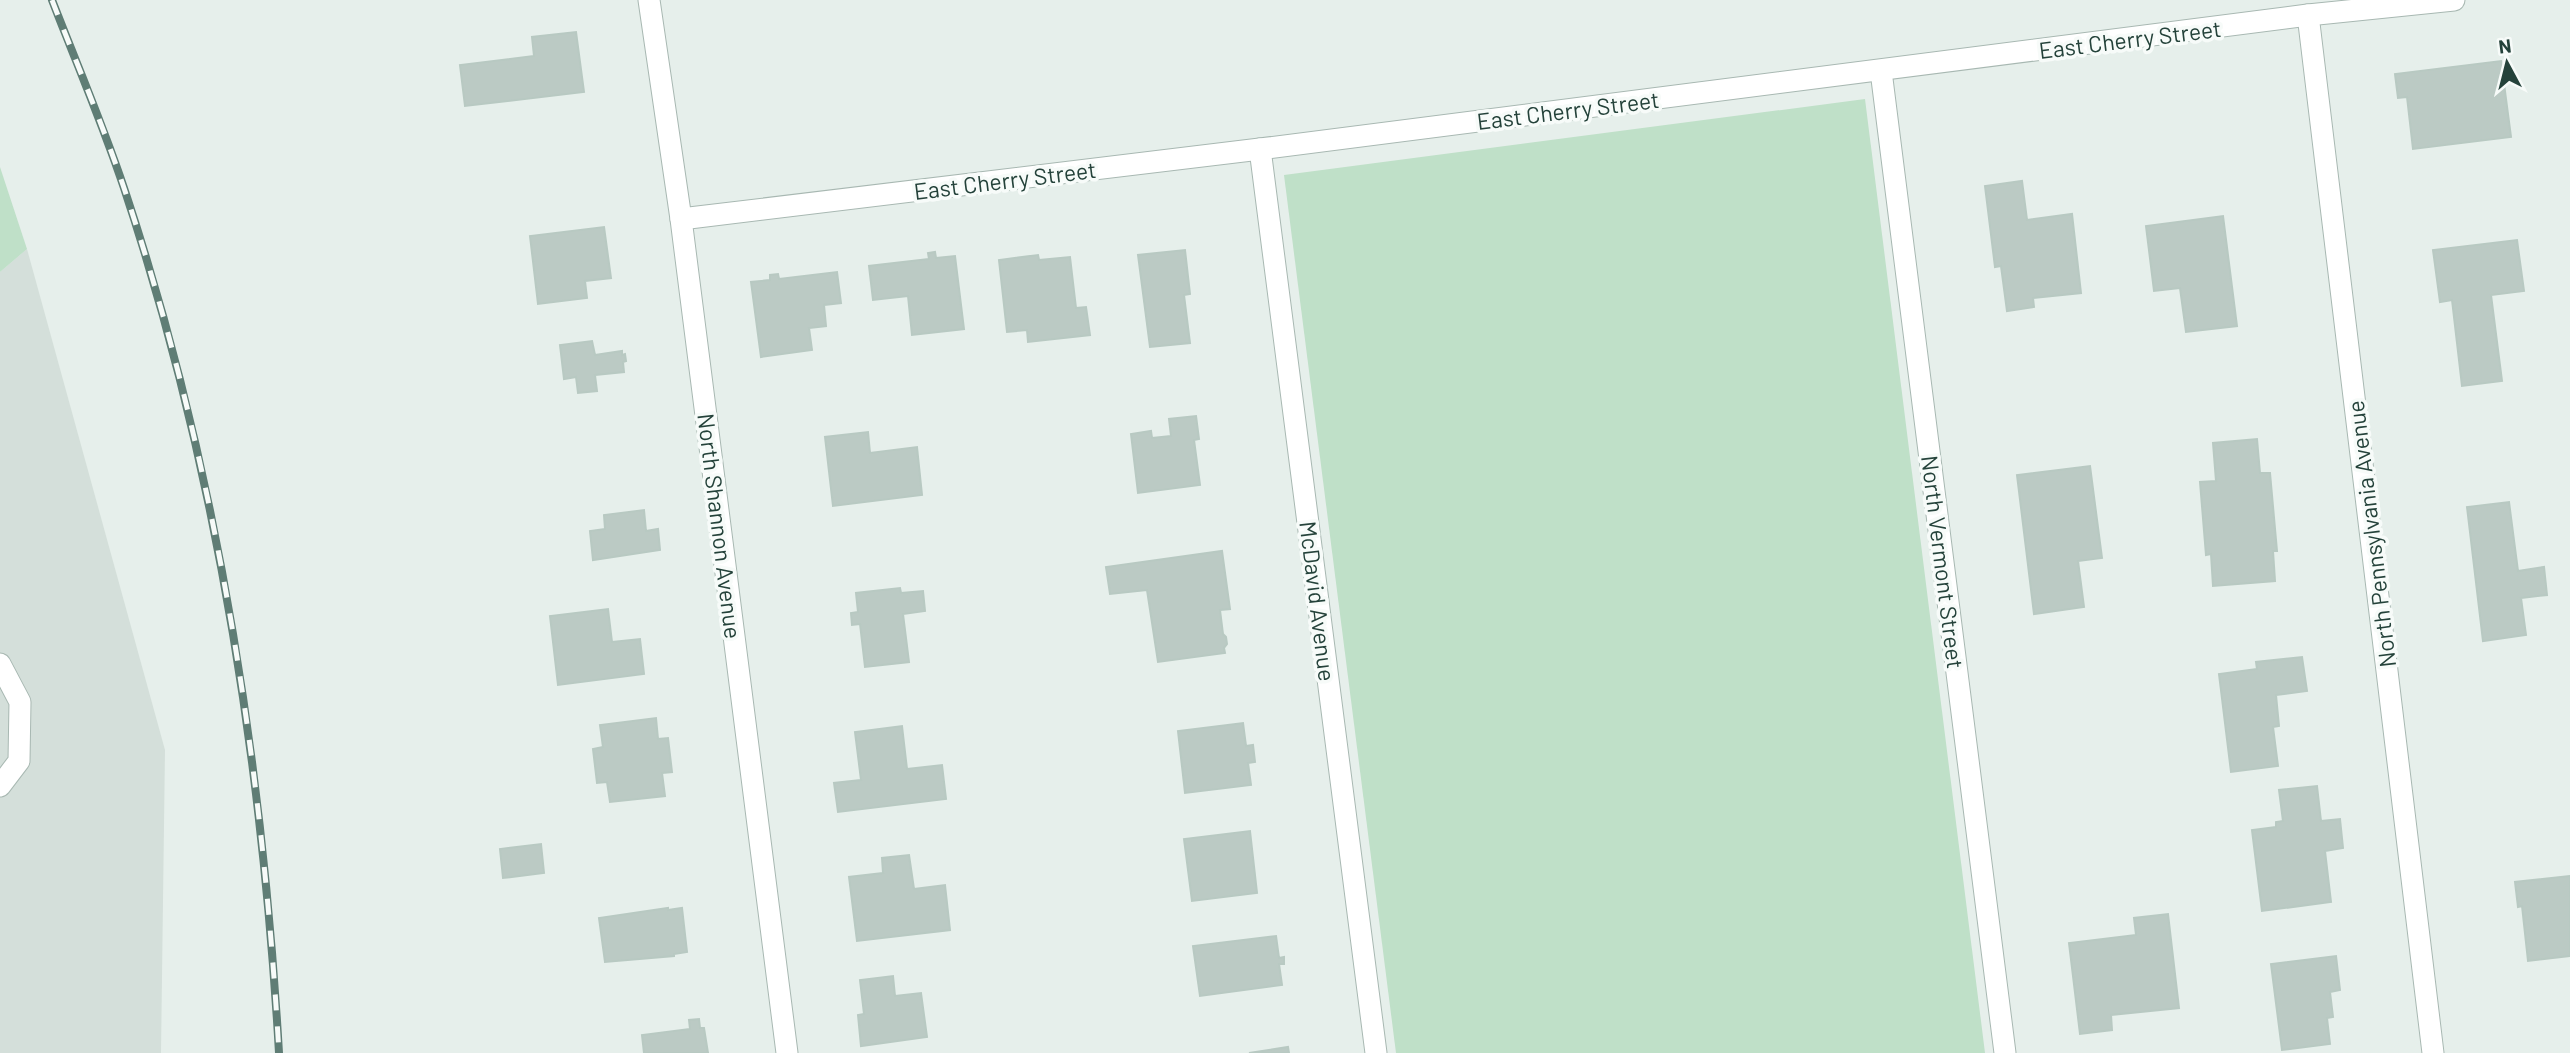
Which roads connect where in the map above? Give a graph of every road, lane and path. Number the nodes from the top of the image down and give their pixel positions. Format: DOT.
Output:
graph roads {
  1 [pos="649,0"];
  2 [pos="2454,0"];
  3 [pos="2308,15"];
  4 [pos="1881,71"];
  5 [pos="1260,149"];
  6 [pos="681,219"];
  7 [pos="0,664"];
  8 [pos="0,786"];
  9 [pos="787,1053"];
  10 [pos="1376,1053"];
  11 [pos="2005,1053"];
  12 [pos="2433,1053"];
  1 -- 6 [label="street, North Shannon Avenue"];
  2 -- 3 [label="street, East Cherry Street"];
  3 -- 4 [label="street, East Cherry Street"];
  3 -- 12 [label="street, North Pennsylvania Avenue"];
  4 -- 5 [label="street, East Cherry Street"];
  4 -- 11 [label="street, North Vermont Street"];
  5 -- 6 [label="street, East Cherry Street"];
  5 -- 10 [label="street, McDavid Avenue"];
  6 -- 9 [label="street, North Shannon Avenue"];
  7 -- 8 [label="street"];
}
